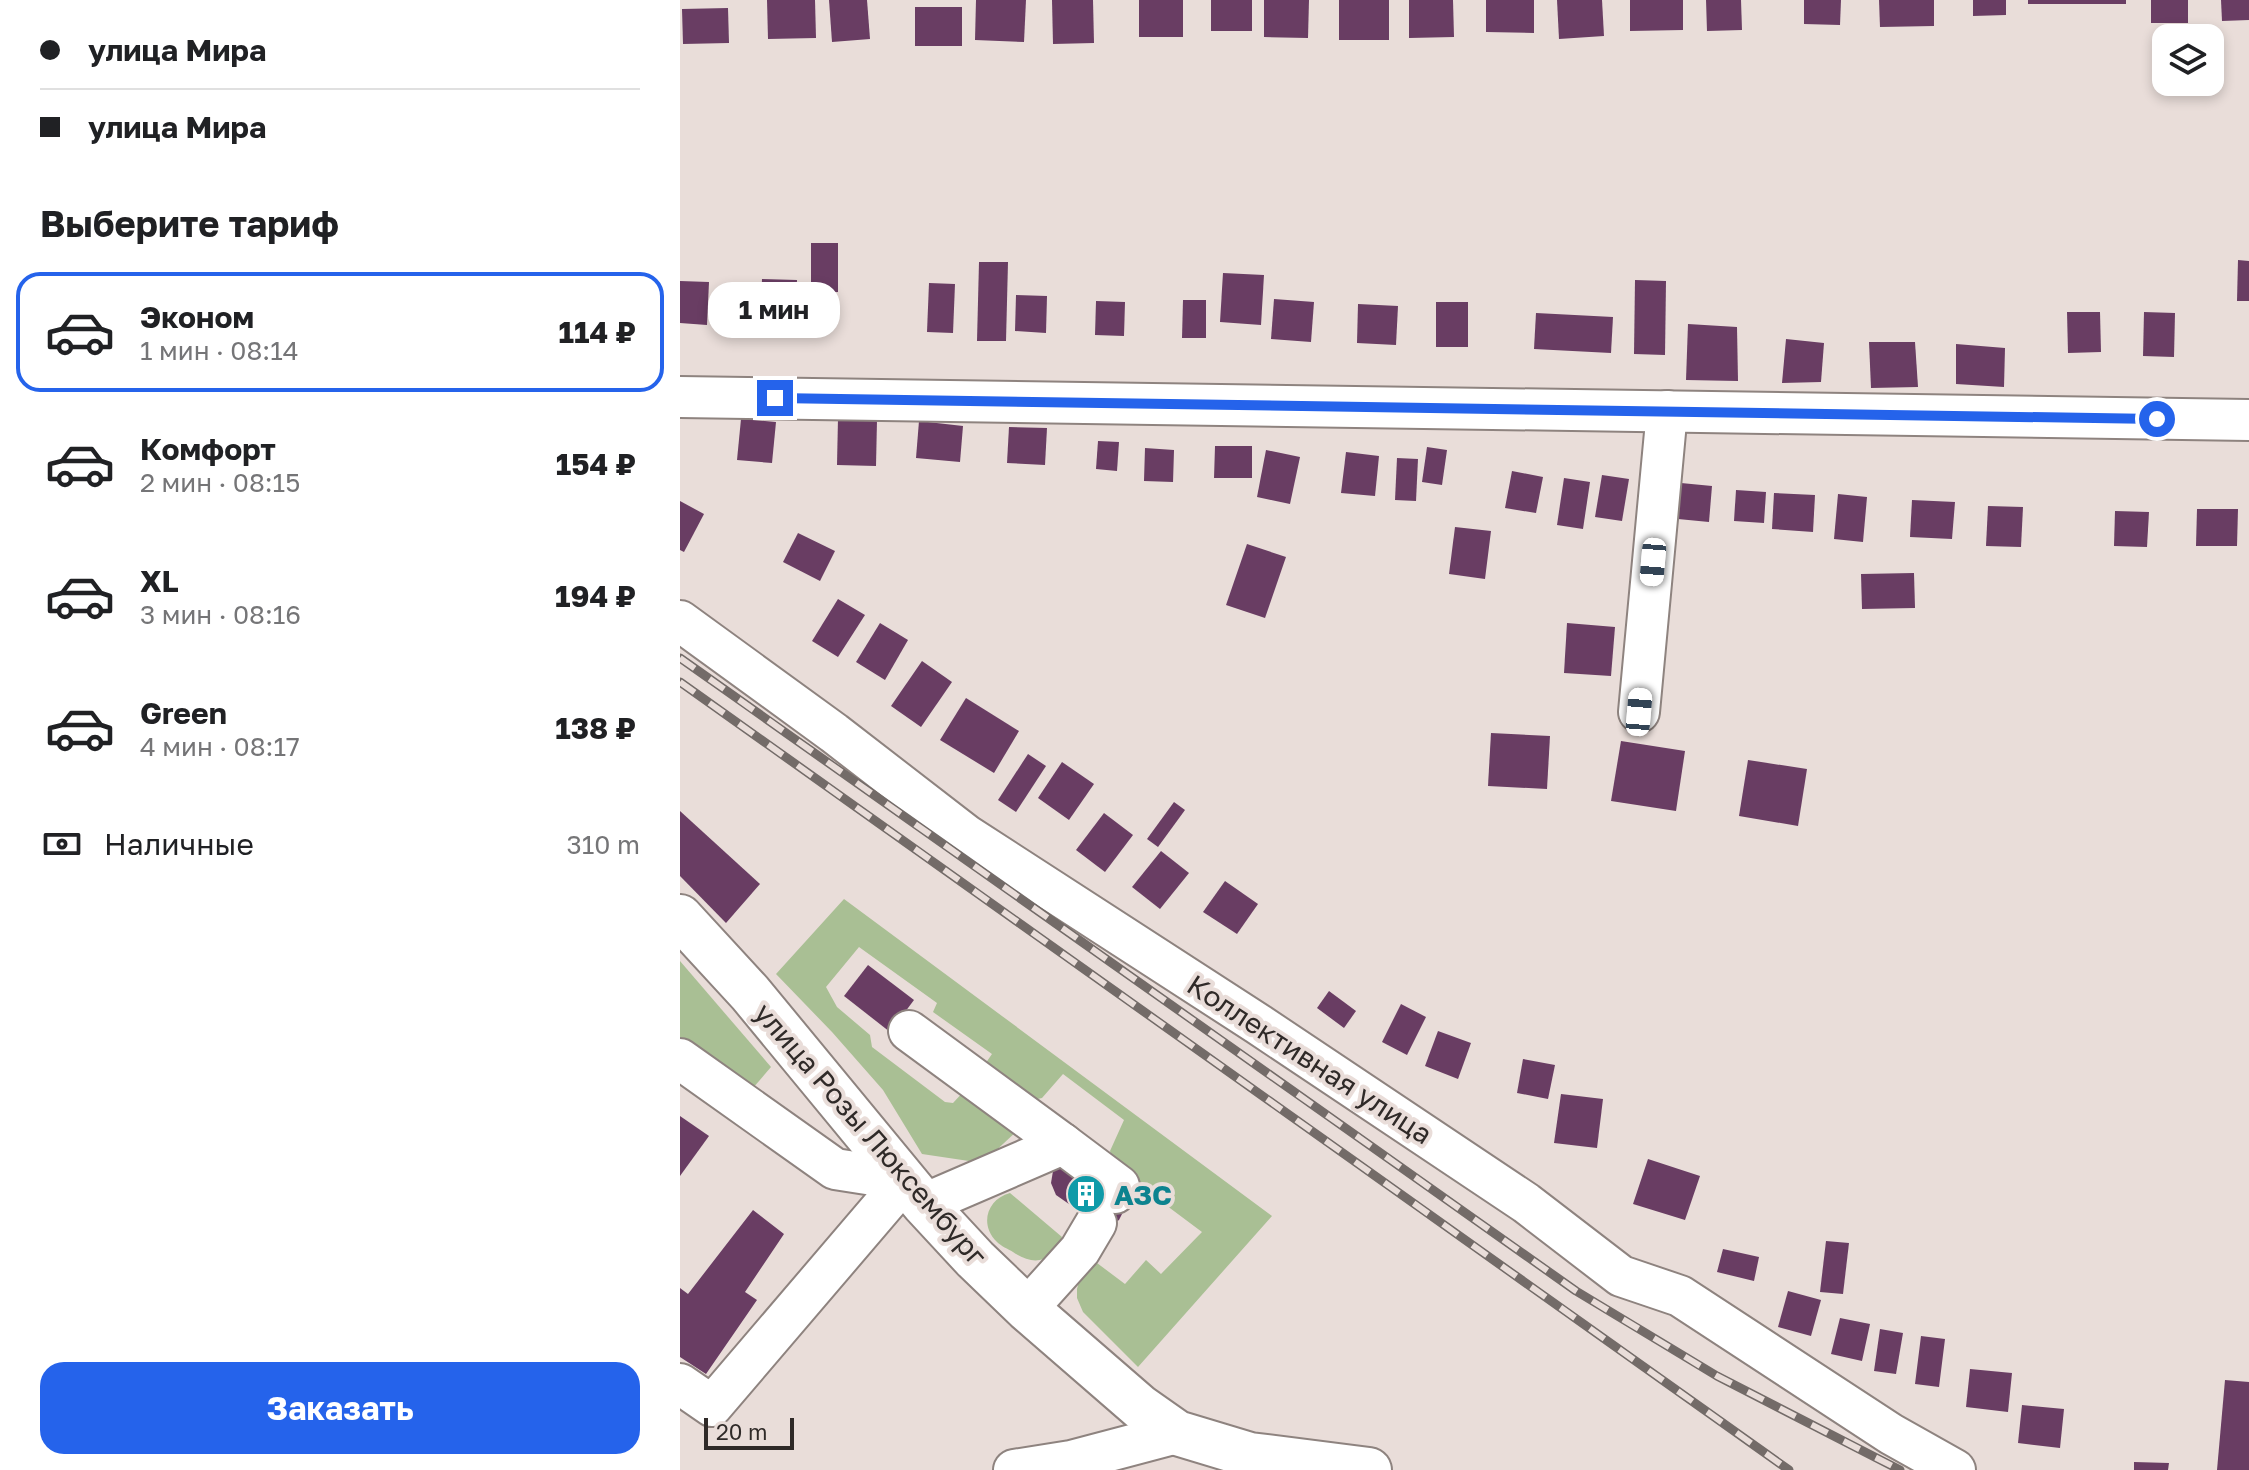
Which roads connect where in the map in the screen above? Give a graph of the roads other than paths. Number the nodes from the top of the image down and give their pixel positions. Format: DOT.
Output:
graph roads {
  1 [pos="680,397"];
  2 [pos="1667,411"];
  3 [pos="2249,420"];
  4 [pos="680,621"];
  5 [pos="1639,712"];
  6 [pos="680,917"];
  7 [pos="909,1031"];
  8 [pos="680,1059"];
  9 [pos="1063,1144"];
  10 [pos="914,1192"];
  11 [pos="1027,1309"];
  12 [pos="680,1384"];
  13 [pos="1177,1433"];
  14 [pos="1014,1470"];
  15 [pos="1369,1470"];
  16 [pos="1955,1470"];
  1 -- 2 [label="street"];
  2 -- 3 [label="street"];
  2 -- 5 [label="street"];
  4 -- 16 [label="street, Коллективная улица"];
  6 -- 10 [label="main road, улица Розы Люксембург"];
  7 -- 9 [label="street"];
  8 -- 10 [label="street"];
  9 -- 10 [label="street"];
  9 -- 11 [label="street"];
  10 -- 11 [label="main road, улица Розы Люксембург"];
  10 -- 12 [label="street"];
  11 -- 13 [label="main road, улица Розы Люксембург"];
  13 -- 14 [label="street"];
  13 -- 15 [label="main road, улица Розы Люксембург"];
}
